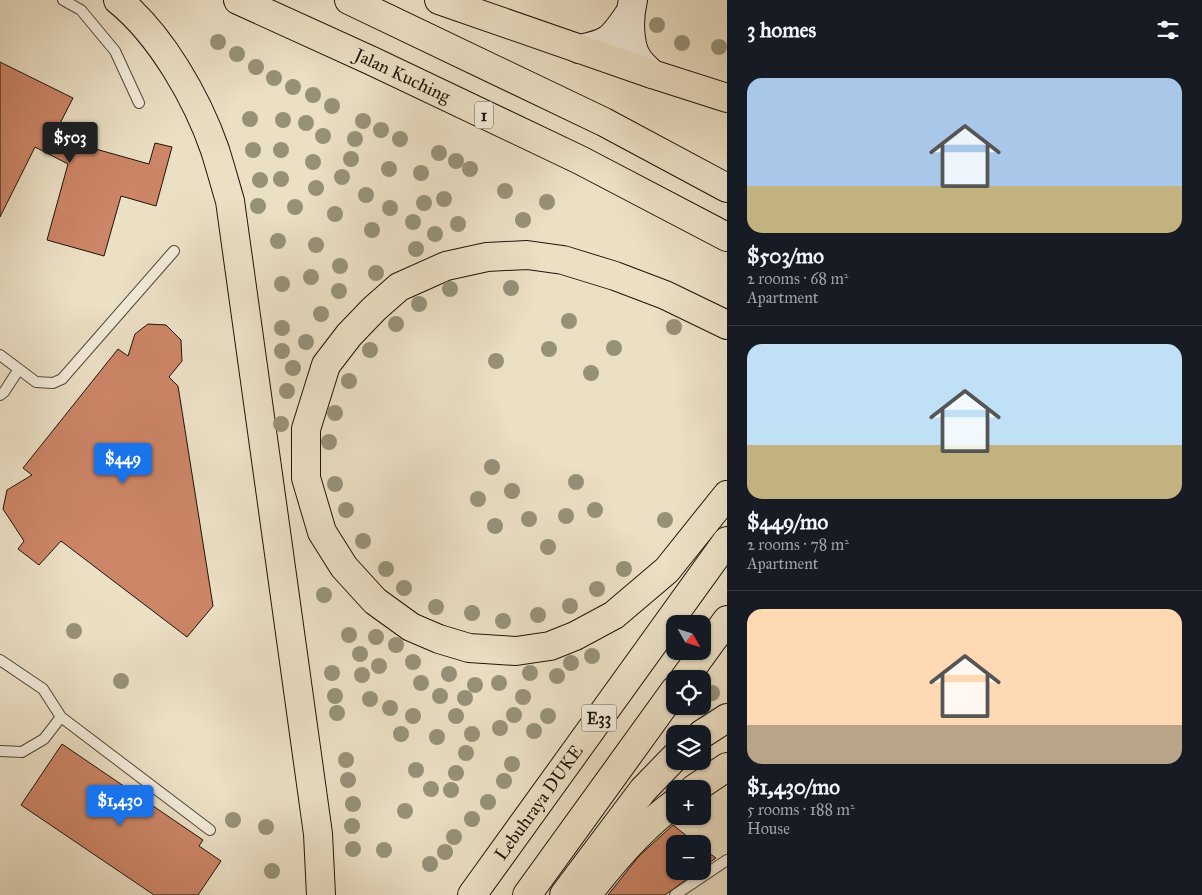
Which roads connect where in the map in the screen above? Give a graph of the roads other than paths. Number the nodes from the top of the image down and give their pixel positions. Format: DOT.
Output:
graph roads {
  1 [pos="63,0"];
  2 [pos="118,0"];
  3 [pos="238,0"];
  4 [pos="349,0"];
  5 [pos="438,0"];
  6 [pos="631,7"];
  7 [pos="579,49"];
  8 [pos="652,74"];
  9 [pos="727,98"];
  10 [pos="139,103"];
  11 [pos="727,188"];
  12 [pos="727,237"];
  13 [pos="174,251"];
  14 [pos="727,325"];
  15 [pos="0,355"];
  16 [pos="19,368"];
  17 [pos="0,395"];
  18 [pos="727,495"];
  19 [pos="727,541"];
  20 [pos="727,620"];
  21 [pos="0,660"];
  22 [pos="691,670"];
  23 [pos="666,702"];
  24 [pos="61,717"];
  25 [pos="727,718"];
  26 [pos="711,728"];
  27 [pos="0,751"];
  28 [pos="666,766"];
  29 [pos="727,767"];
  30 [pos="708,780"];
  31 [pos="666,811"];
  32 [pos="210,830"];
  33 [pos="727,860"];
  34 [pos="528,894"];
  35 [pos="321,895"];
  36 [pos="472,895"];
  37 [pos="564,895"];
  38 [pos="587,895"];
  39 [pos="675,895"];
  1 -- 10 [label="lane"];
  2 -- 35 [label="highway"];
  3 -- 12 [label="highway, Jalan Kuching / 1"];
  4 -- 11 [label="highway"];
  5 -- 7 [label="highway"];
  6 -- 7 [label="street"];
  6 -- 8 [label="street"];
  7 -- 8 [label="highway"];
  8 -- 9 [label="highway"];
  13 -- 16 [label="lane"];
  14 -- 18 [label="highway"];
  15 -- 16 [label="lane"];
  16 -- 17 [label="lane"];
  19 -- 36 [label="highway, Lebuhraya DUKE / E33"];
  20 -- 22 [label="highway"];
  21 -- 24 [label="lane"];
  23 -- 34 [label="highway, E33"];
  24 -- 27 [label="lane"];
  24 -- 32 [label="lane"];
  25 -- 26 [label="highway"];
  28 -- 37 [label="highway"];
  29 -- 30 [label="highway"];
  31 -- 38 [label="highway"];
  33 -- 39 [label="lane"];
}
